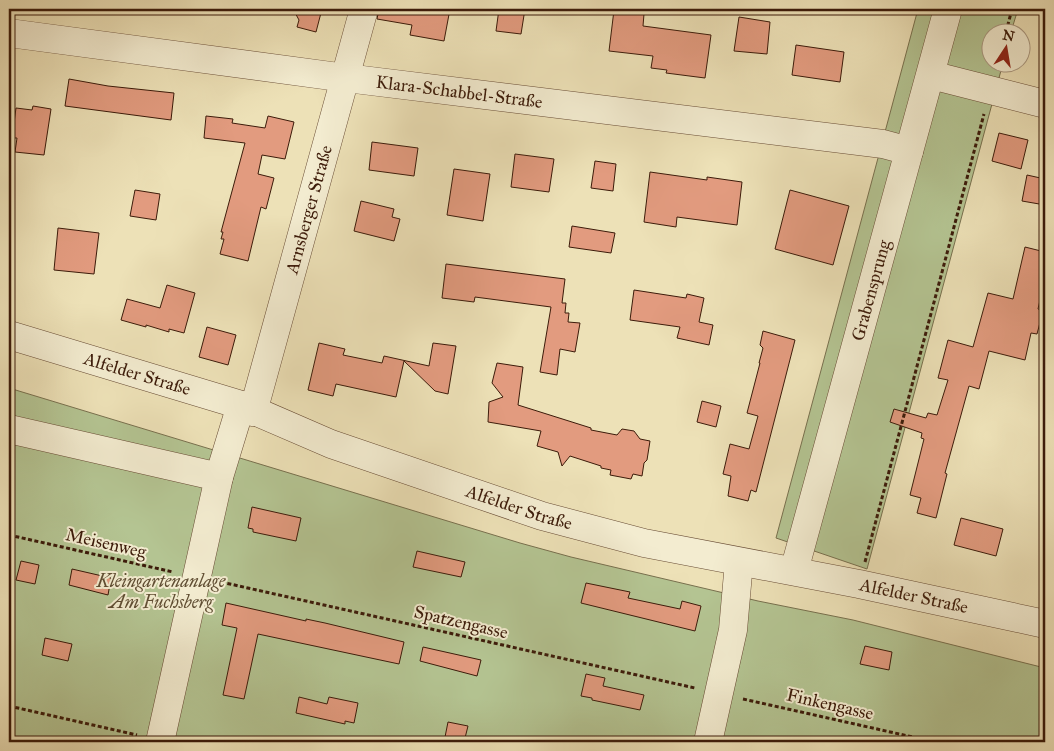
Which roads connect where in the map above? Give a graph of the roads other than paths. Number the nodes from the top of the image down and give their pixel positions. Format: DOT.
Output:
graph roads {
  1 [pos="364,9"];
  2 [pos="948,9"];
  3 [pos="9,33"];
  4 [pos="931,76"];
  5 [pos="346,78"];
  6 [pos="1045,104"];
  7 [pos="909,151"];
  8 [pos="9,335"];
  9 [pos="247,408"];
  10 [pos="9,429"];
  11 [pos="219,477"];
  12 [pos="739,562"];
  13 [pos="794,571"];
  14 [pos="1045,624"];
  15 [pos="160,741"];
  16 [pos="708,742"];
  1 -- 5 [label="street, Arnsberger Straße"];
  2 -- 4 [label="street, Grabensprung"];
  3 -- 5 [label="street, Klara-Schabbel-Straße"];
  4 -- 6 [label="street"];
  4 -- 7 [label="street, Grabensprung"];
  5 -- 7 [label="street, Klara-Schabbel-Straße"];
  5 -- 9 [label="street, Arnsberger Straße"];
  7 -- 13 [label="street, Grabensprung"];
  8 -- 9 [label="street, Alfelder Straße"];
  9 -- 11 [label="street, Arnsberger Straße"];
  9 -- 12 [label="street, Alfelder Straße"];
  10 -- 11 [label="street"];
  11 -- 15 [label="street, Arnsberger Straße"];
  12 -- 13 [label="street, Alfelder Straße"];
  12 -- 16 [label="street"];
  13 -- 14 [label="street, Alfelder Straße"];
}
